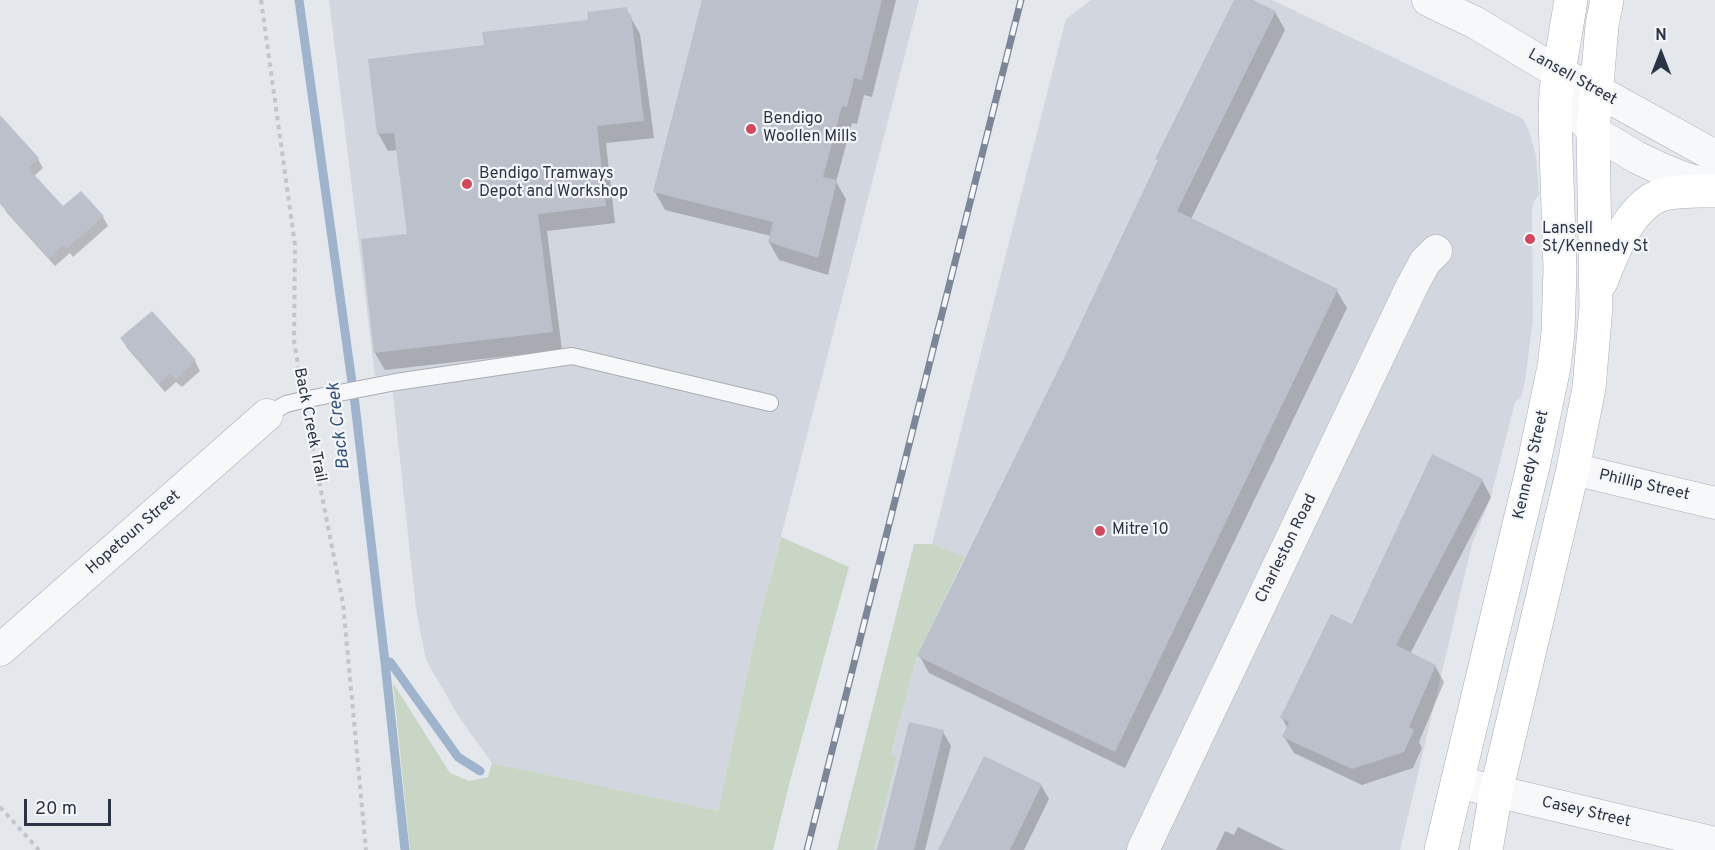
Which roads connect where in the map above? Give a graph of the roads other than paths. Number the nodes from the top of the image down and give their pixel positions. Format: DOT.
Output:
graph roads {
  1 [pos="1428,0"];
  2 [pos="1570,0"];
  3 [pos="1607,0"];
  4 [pos="1556,81"];
  5 [pos="1596,90"];
  6 [pos="1593,131"];
  7 [pos="1715,156"];
  8 [pos="1715,189"];
  9 [pos="1436,251"];
  10 [pos="1596,295"];
  11 [pos="770,403"];
  12 [pos="267,415"];
  13 [pos="1573,469"];
  14 [pos="1715,503"];
  15 [pos="0,650"];
  16 [pos="1457,782"];
  17 [pos="1496,792"];
  18 [pos="1715,843"];
  19 [pos="1143,850"];
  20 [pos="1442,850"];
  21 [pos="1486,850"];
  1 -- 4 [label="street, Lansell Street"];
  2 -- 4 [label="street"];
  3 -- 5 [label="street"];
  4 -- 5 [label="street, Lansell Street"];
  4 -- 6 [label="street, Lansell Street"];
  4 -- 16 [label="street, Kennedy Street"];
  5 -- 6 [label="street"];
  5 -- 7 [label="street, Lansell Street"];
  6 -- 8 [label="street, Lansell Street"];
  6 -- 10 [label="street"];
  8 -- 10 [label="street"];
  9 -- 19 [label="street, Charleston Road"];
  10 -- 13 [label="street"];
  11 -- 12 [label="lane"];
  12 -- 15 [label="street, Hopetoun Street"];
  13 -- 14 [label="street, Phillip Street"];
  13 -- 17 [label="street"];
  16 -- 17 [label="street, Casey Street"];
  16 -- 20 [label="street, Kennedy Street"];
  17 -- 18 [label="street, Casey Street"];
  17 -- 21 [label="street"];
}
